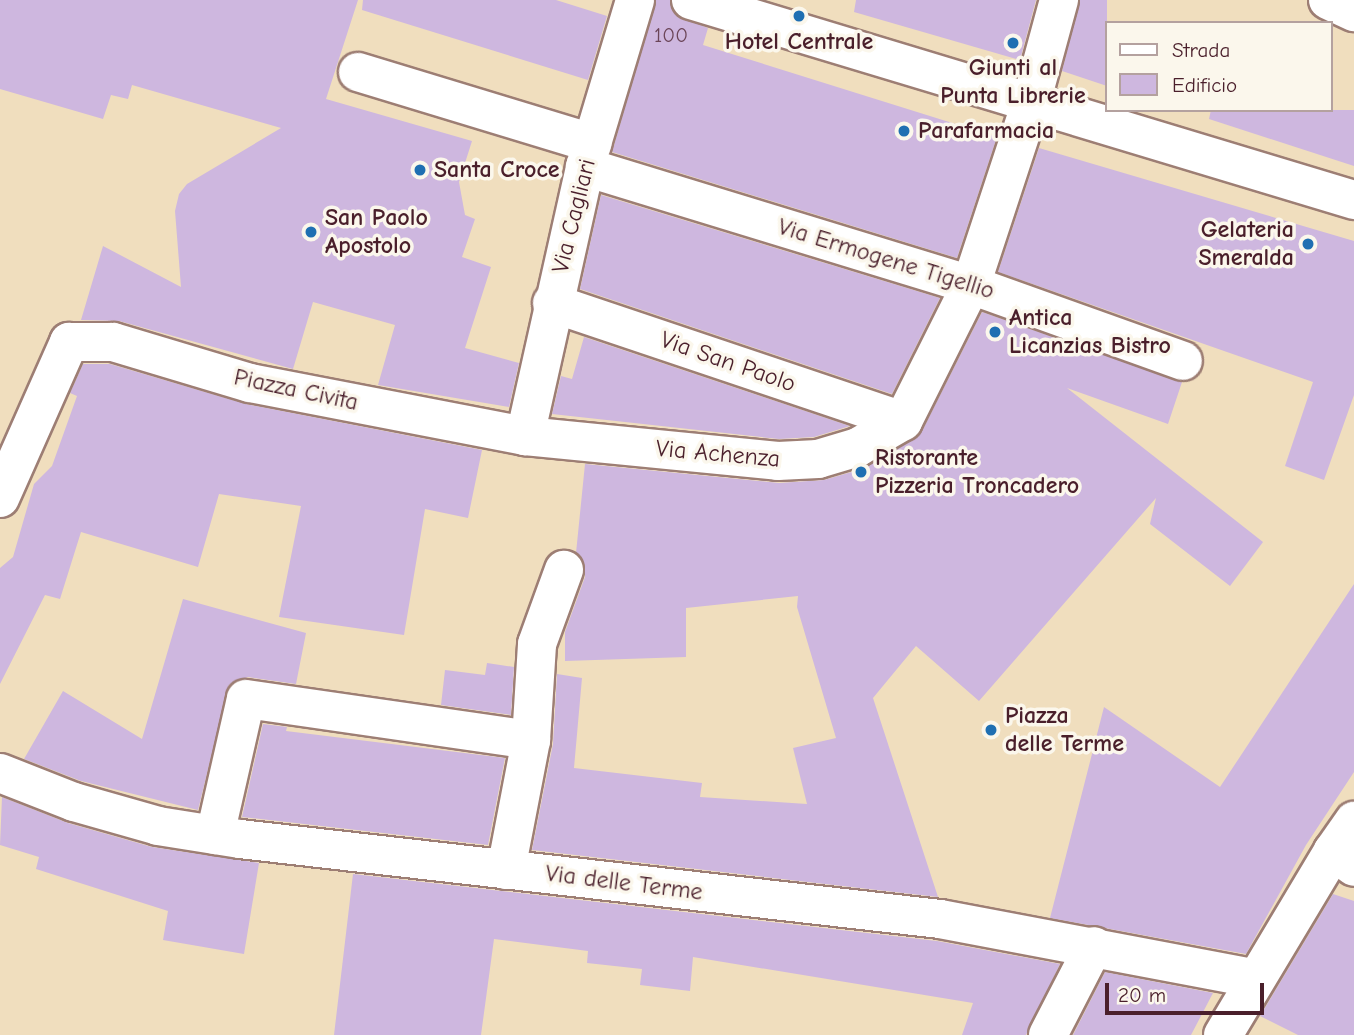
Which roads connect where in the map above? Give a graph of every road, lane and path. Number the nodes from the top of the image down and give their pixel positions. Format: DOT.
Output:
graph roads {
  1 [pos="635,0"];
  2 [pos="691,0"];
  3 [pos="1059,0"];
  4 [pos="1328,0"];
  5 [pos="1354,12"];
  6 [pos="358,72"];
  7 [pos="1031,103"];
  8 [pos="589,155"];
  9 [pos="1354,200"];
  10 [pos="971,285"];
  11 [pos="552,303"];
  12 [pos="1183,361"];
  13 [pos="903,421"];
  14 [pos="525,436"];
  15 [pos="0,499"];
  16 [pos="564,570"];
  17 [pos="531,740"];
  18 [pos="0,773"];
  19 [pos="215,835"];
  20 [pos="1347,846"];
  21 [pos="506,870"];
  22 [pos="1094,946"];
  23 [pos="1254,978"];
  24 [pos="1048,1035"];
  25 [pos="1223,1035"];
  1 -- 8 [label="street, Via Cagliari"];
  2 -- 7 [label="street"];
  3 -- 7 [label="street"];
  4 -- 5 [label="street"];
  6 -- 8 [label="street, Via Ermogene Tigellio"];
  7 -- 9 [label="street"];
  7 -- 10 [label="street"];
  8 -- 10 [label="street, Via Ermogene Tigellio"];
  8 -- 11 [label="street, Via Cagliari"];
  10 -- 12 [label="street, Via Ermogene Tigellio"];
  10 -- 13 [label="street"];
  11 -- 13 [label="street, Via San Paolo"];
  11 -- 14 [label="street, Via Cagliari"];
  13 -- 14 [label="street, Via Achenza"];
  14 -- 15 [label="street, Piazza Civita"];
  16 -- 17 [label="street"];
  17 -- 19 [label="street"];
  17 -- 21 [label="street"];
  18 -- 19 [label="street, Via delle Terme"];
  19 -- 21 [label="street, Via delle Terme"];
  20 -- 23 [label="street"];
  21 -- 22 [label="street, Via delle Terme"];
  22 -- 23 [label="street, Via delle Terme"];
  22 -- 24 [label="street"];
  23 -- 25 [label="street"];
}
